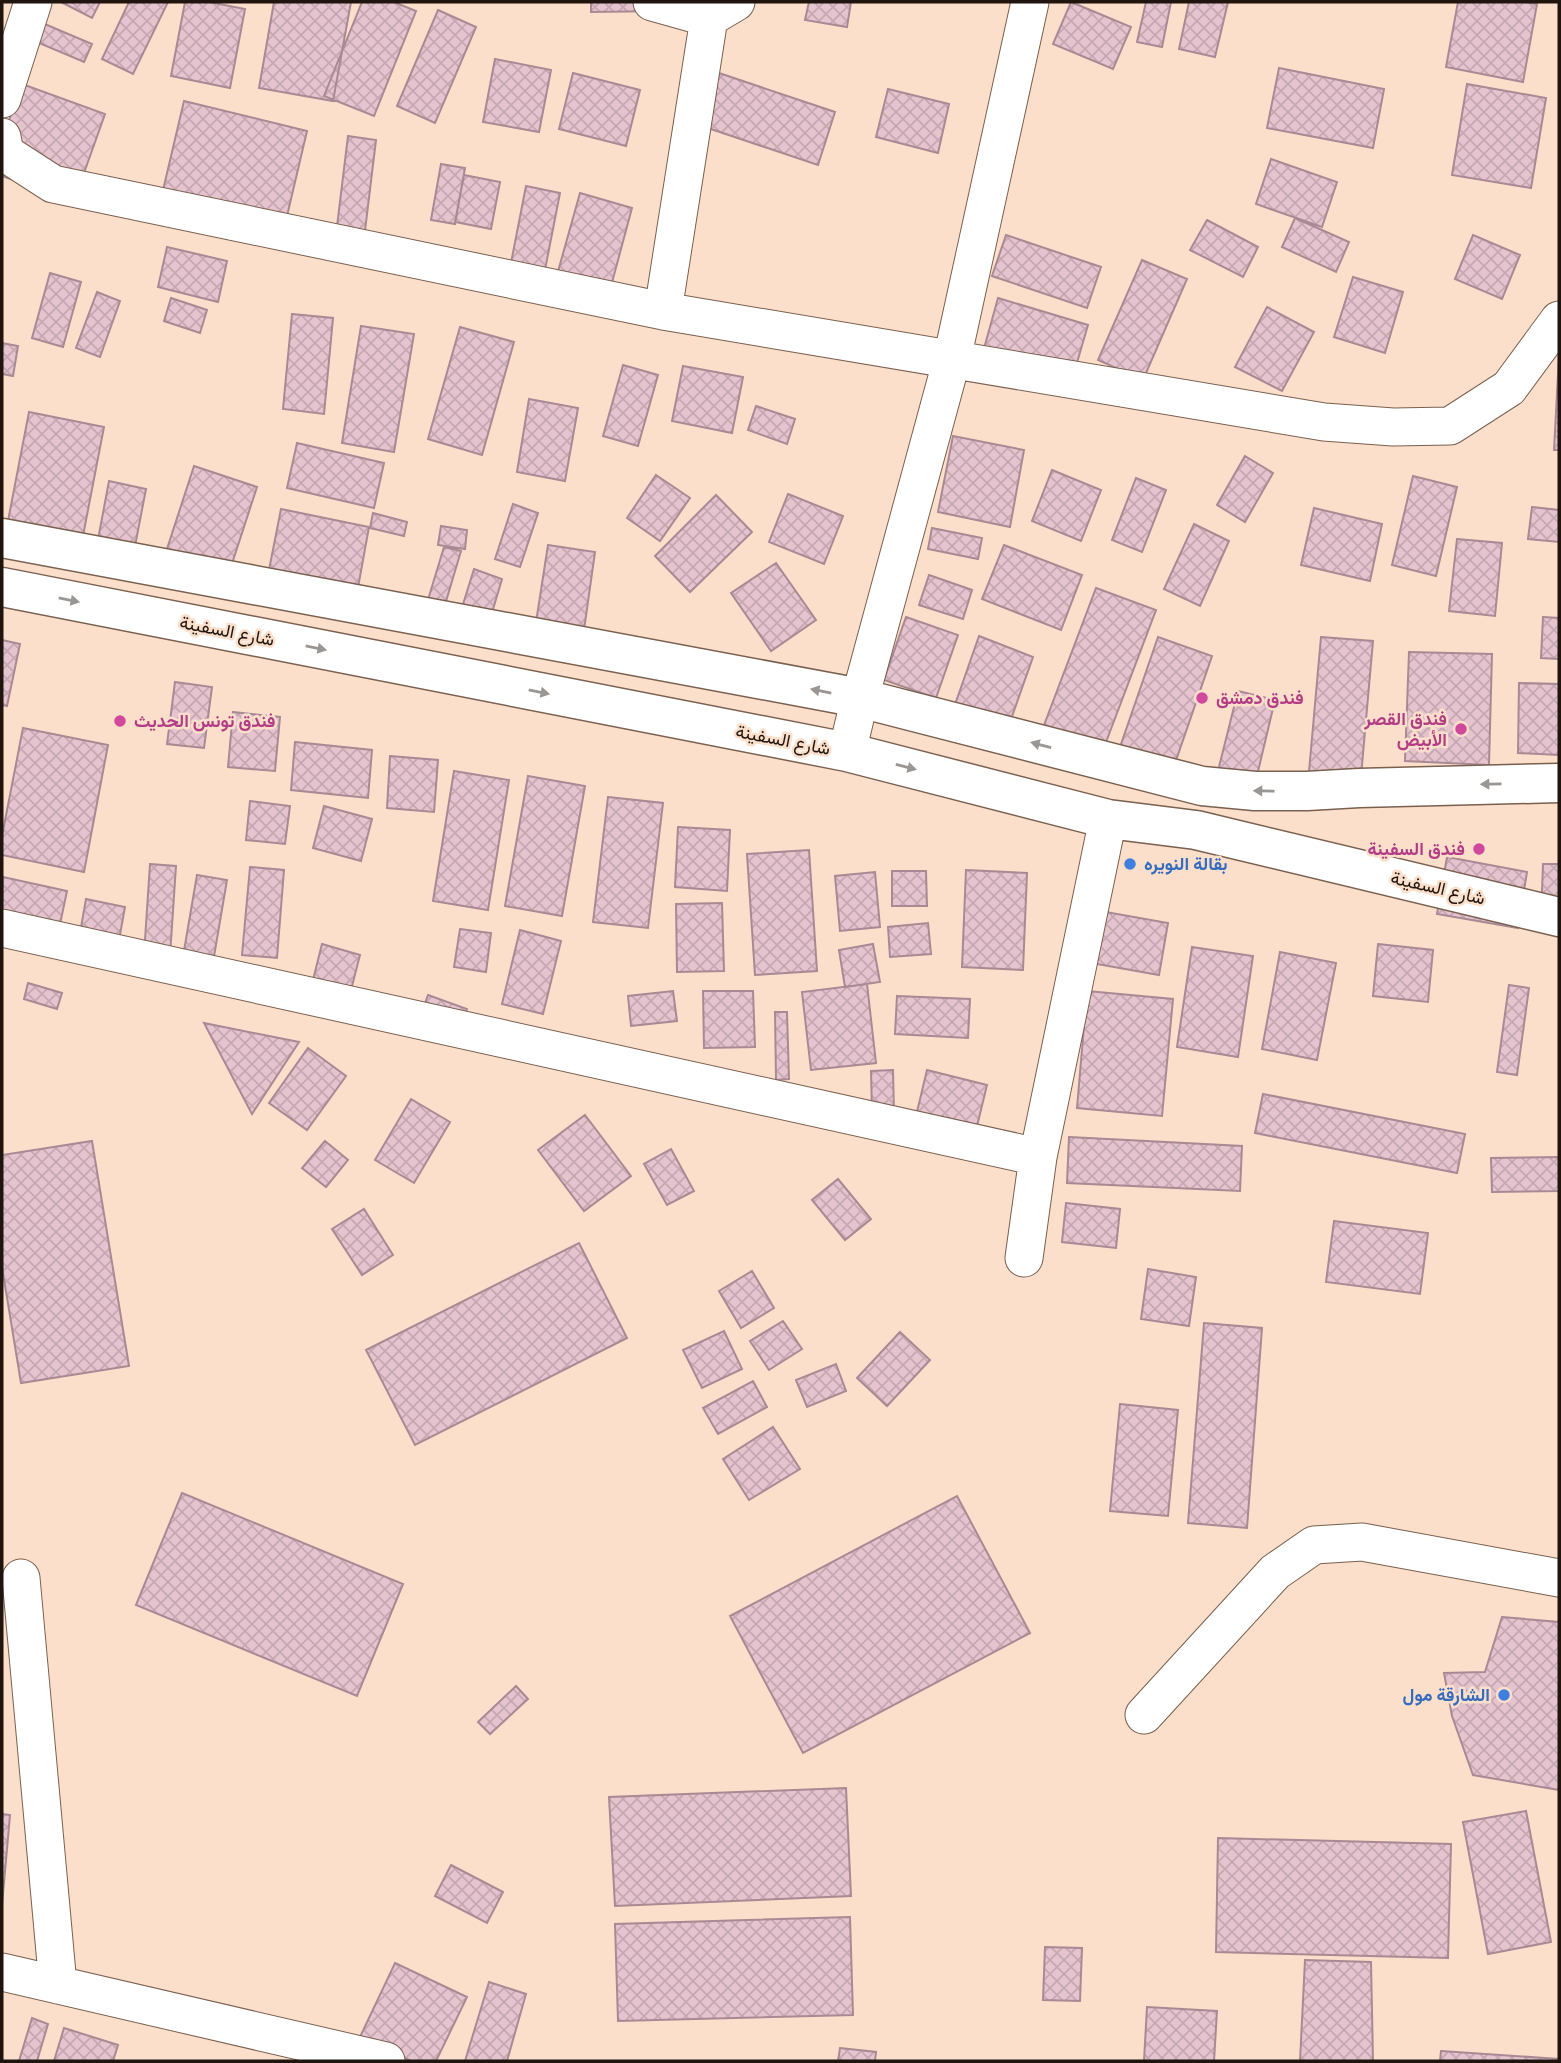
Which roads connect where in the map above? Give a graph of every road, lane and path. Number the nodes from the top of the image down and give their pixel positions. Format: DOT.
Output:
graph roads {
  1 [pos="33,2"];
  2 [pos="652,2"];
  3 [pos="1030,2"];
  4 [pos="723,10"];
  5 [pos="2,99"];
  6 [pos="2,137"];
  7 [pos="663,312"];
  8 [pos="1559,320"];
  9 [pos="952,359"];
  10 [pos="2,538"];
  11 [pos="2,587"];
  12 [pos="860,698"];
  13 [pos="848,752"];
  14 [pos="1559,783"];
  15 [pos="1202,786"];
  16 [pos="1108,819"];
  17 [pos="1196,830"];
  18 [pos="1559,917"];
  19 [pos="2,928"];
  20 [pos="1038,1157"];
  21 [pos="1024,1258"];
  22 [pos="21,1578"];
  23 [pos="1559,1578"];
  24 [pos="1144,1715"];
  25 [pos="2,1972"];
  26 [pos="58,1985"];
  27 [pos="386,2061"];
  1 -- 5 [label="street"];
  2 -- 4 [label="street"];
  3 -- 9 [label="street"];
  4 -- 7 [label="street"];
  6 -- 7 [label="street"];
  7 -- 9 [label="street"];
  8 -- 9 [label="street"];
  9 -- 12 [label="street"];
  12 -- 10 [label="street, one-way"];
  11 -- 13 [label="street, شارع السفينة, one-way"];
  12 -- 13 [label="street"];
  15 -- 12 [label="street, one-way"];
  13 -- 16 [label="street, شارع السفينة, one-way"];
  14 -- 15 [label="street, one-way"];
  15 -- 17 [label="street"];
  16 -- 17 [label="street, شارع السفينة"];
  16 -- 20 [label="street"];
  17 -- 18 [label="street, شارع السفينة"];
  19 -- 20 [label="street"];
  20 -- 21 [label="street"];
  22 -- 26 [label="street"];
  23 -- 24 [label="street"];
  25 -- 26 [label="street"];
  26 -- 27 [label="street"];
}
